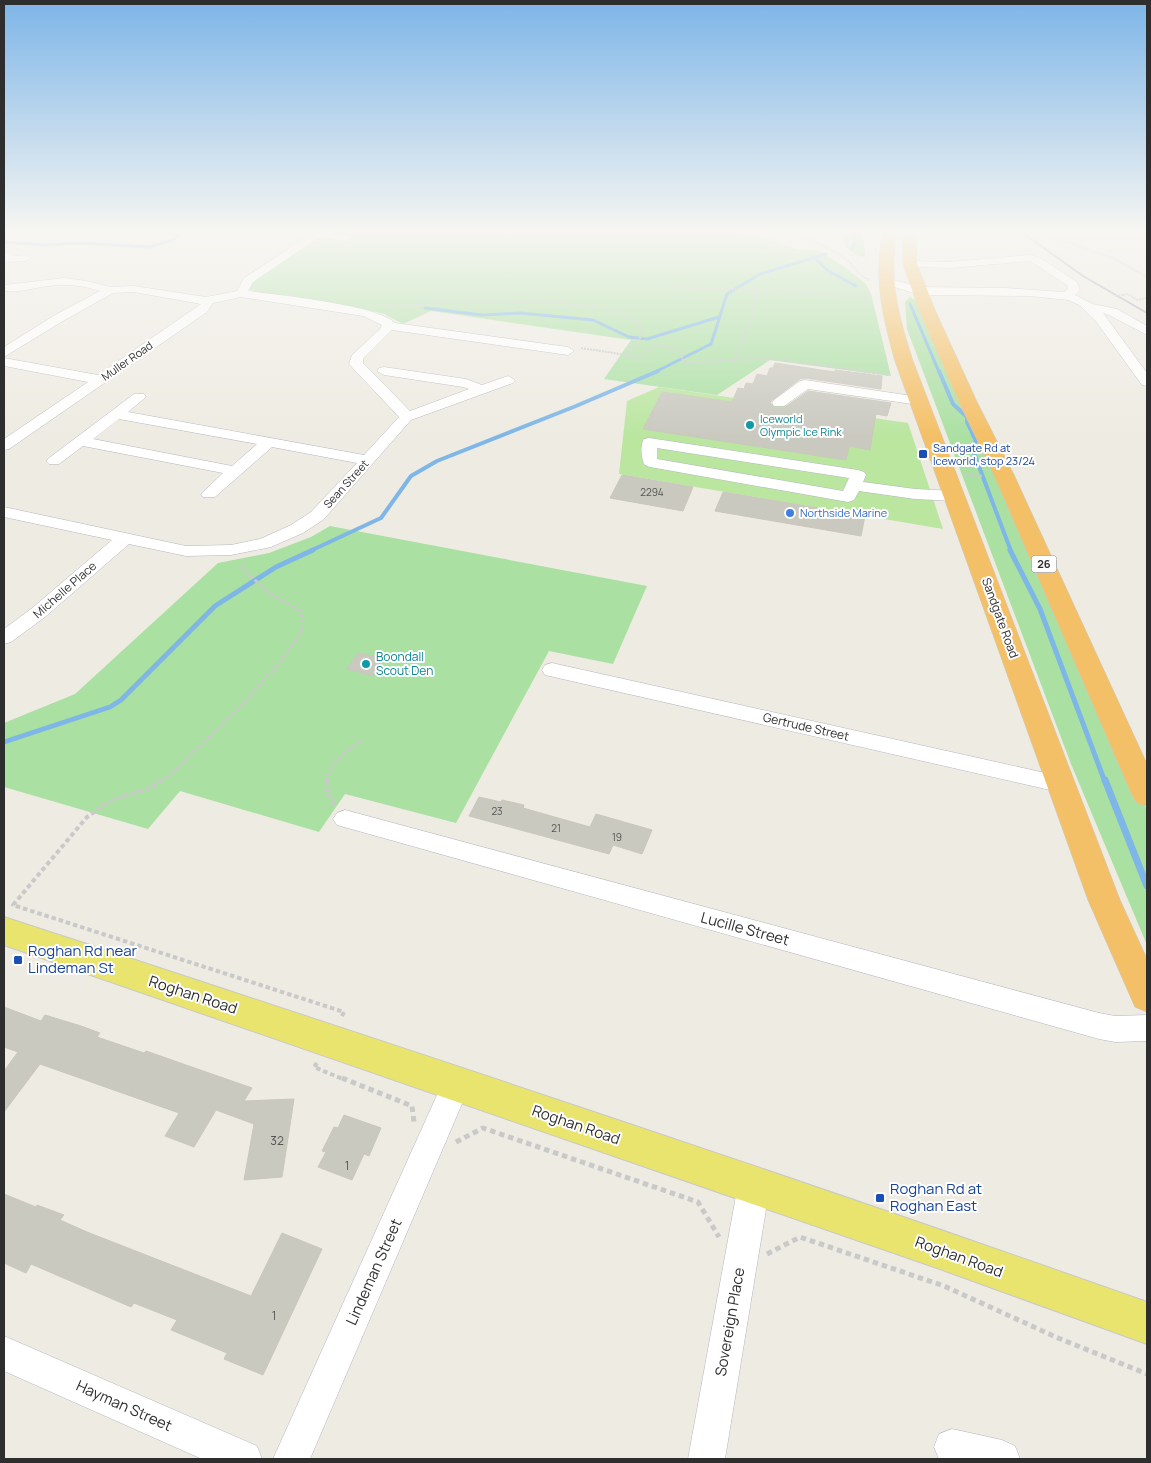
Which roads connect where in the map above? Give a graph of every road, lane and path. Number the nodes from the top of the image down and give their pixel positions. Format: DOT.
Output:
graph roads {
  1 [pos="89,301"];
  2 [pos="206,301"];
  3 [pos="286,301"];
  4 [pos="477,301"];
  5 [pos="494,301"];
  6 [pos="757,301"];
  7 [pos="882,301"];
  8 [pos="924,301"];
  9 [pos="1083,301"];
  10 [pos="1090,307"];
  11 [pos="366,314"];
  12 [pos="389,326"];
  13 [pos="1114,337"];
  14 [pos="1140,337"];
  15 [pos="569,350"];
  16 [pos="4,353"];
  17 [pos="627,355"];
  18 [pos="734,360"];
  19 [pos="4,362"];
  20 [pos="823,369"];
  21 [pos="384,371"];
  22 [pos="894,375"];
  23 [pos="101,380"];
  24 [pos="508,380"];
  25 [pos="1147,382"];
  26 [pos="805,384"];
  27 [pos="480,390"];
  28 [pos="140,397"];
  29 [pos="919,401"];
  30 [pos="779,403"];
  31 [pos="116,414"];
  32 [pos="406,417"];
  33 [pos="181,436"];
  34 [pos="80,441"];
  35 [pos="269,442"];
  36 [pos="4,446"];
  37 [pos="156,456"];
  38 [pos="763,459"];
  39 [pos="368,460"];
  40 [pos="54,461"];
  41 [pos="235,470"];
  42 [pos="856,480"];
  43 [pos="755,481"];
  44 [pos="952,489"];
  45 [pos="209,494"];
  46 [pos="4,512"];
  47 [pos="125,538"];
  48 [pos="247,573"];
  49 [pos="4,638"];
  50 [pos="552,670"];
  51 [pos="362,740"];
  52 [pos="1059,784"];
  53 [pos="1147,795"];
  54 [pos="345,818"];
  55 [pos="4,932"];
  56 [pos="1147,996"];
  57 [pos="344,1012"];
  58 [pos="1147,1028"];
  59 [pos="314,1067"];
  60 [pos="456,1085"];
  61 [pos="415,1132"];
  62 [pos="450,1144"];
  63 [pos="754,1185"];
  64 [pos="718,1236"];
  65 [pos="768,1254"];
  66 [pos="1147,1323"];
  67 [pos="4,1353"];
  68 [pos="1147,1374"];
  69 [pos="952,1447"];
  70 [pos="244,1459"];
  71 [pos="291,1459"];
  72 [pos="706,1459"];
  73 [pos="1002,1459"];
  1 -- 16 [label="street"];
  2 -- 23 [label="street, Muller Road"];
  3 -- 11 [label="street"];
  4 -- 11 [label="path"];
  5 -- 17 [label="path"];
  6 -- 18 [label="path"];
  7 -- 29 [label="highway, Sandgate Road"];
  8 -- 53 [label="highway, 26"];
  9 -- 10 [label="street"];
  10 -- 13 [label="street"];
  10 -- 14 [label="street"];
  11 -- 12 [label="street"];
  12 -- 15 [label="street"];
  12 -- 32 [label="street"];
  13 -- 14 [label="street"];
  13 -- 25 [label="street"];
  15 -- 17 [label="path"];
  17 -- 18 [label="path"];
  18 -- 22 [label="path"];
  19 -- 23 [label="street"];
  20 -- 26 [label="street"];
  21 -- 27 [label="street"];
  23 -- 36 [label="street, Muller Road"];
  24 -- 27 [label="street"];
  26 -- 29 [label="street"];
  26 -- 30 [label="street"];
  27 -- 32 [label="street"];
  28 -- 31 [label="street"];
  29 -- 44 [label="highway, Sandgate Road"];
  31 -- 33 [label="street"];
  31 -- 34 [label="street"];
  32 -- 39 [label="street, Sean Street"];
  33 -- 35 [label="street"];
  33 -- 37 [label="street"];
  34 -- 37 [label="street"];
  34 -- 40 [label="street"];
  35 -- 39 [label="street"];
  35 -- 41 [label="street"];
  37 -- 41 [label="street"];
  38 -- 42 [label="street"];
  38 -- 43 [label="street"];
  38 -- 43 [label="street"];
  39 -- 47 [label="street, Sean Street"];
  41 -- 45 [label="street"];
  42 -- 43 [label="street"];
  42 -- 44 [label="street"];
  44 -- 52 [label="highway, Sandgate Road"];
  46 -- 47 [label="street, Sean Street"];
  47 -- 49 [label="street, Michelle Place"];
  48 -- 57 [label="path"];
  50 -- 52 [label="street, Gertrude Street"];
  51 -- 54 [label="path"];
  52 -- 56 [label="highway, Sandgate Road"];
  54 -- 58 [label="street, Lucille Street"];
  55 -- 60 [label="main road, Roghan Road"];
  59 -- 61 [label="path"];
  60 -- 63 [label="main road, Roghan Road"];
  60 -- 71 [label="street, Lindeman Street"];
  62 -- 64 [label="path"];
  63 -- 66 [label="main road, Roghan Road"];
  63 -- 72 [label="street, Sovereign Place"];
  65 -- 68 [label="path"];
  67 -- 70 [label="street, Hayman Street"];
  69 -- 73 [label="street"];
}
